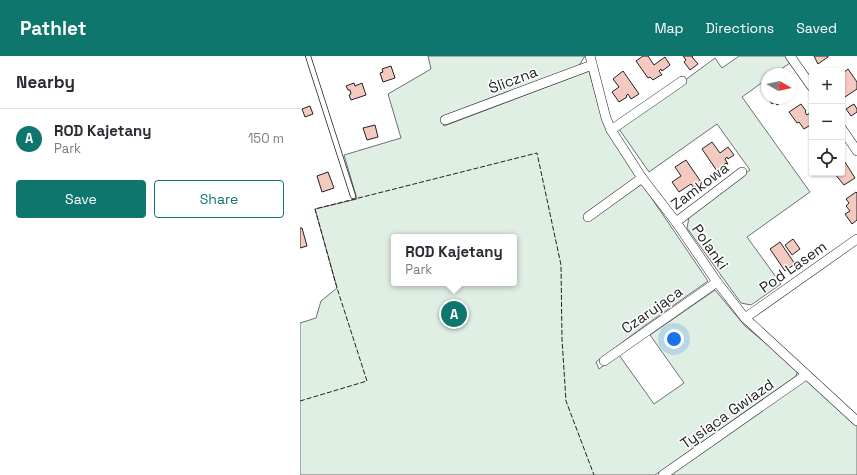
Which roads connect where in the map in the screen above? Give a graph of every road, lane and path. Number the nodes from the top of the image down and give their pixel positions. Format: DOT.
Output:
graph roads {
  1 [pos="308,56"];
  2 [pos="790,56"];
  3 [pos="591,61"];
  4 [pos="682,81"];
  5 [pos="809,83"];
  6 [pos="445,120"];
  7 [pos="611,130"];
  8 [pos="845,133"];
  9 [pos="857,151"];
  10 [pos="742,172"];
  11 [pos="642,178"];
  12 [pos="353,196"];
  13 [pos="588,217"];
  14 [pos="676,222"];
  15 [pos="857,239"];
  16 [pos="717,282"];
  17 [pos="745,318"];
  18 [pos="604,361"];
  19 [pos="806,375"];
  20 [pos="857,420"];
  21 [pos="663,475"];
  1 -- 12 [label="lane"];
  2 -- 5 [label="street"];
  3 -- 6 [label="street, Śliczna"];
  3 -- 7 [label="street, Polanki"];
  4 -- 7 [label="street"];
  7 -- 11 [label="street, Polanki"];
  8 -- 9 [label="street"];
  10 -- 14 [label="street, Zamkowa"];
  11 -- 13 [label="street"];
  11 -- 14 [label="street, Polanki"];
  14 -- 16 [label="street, Polanki"];
  15 -- 17 [label="street, Pod Lasem"];
  16 -- 17 [label="street, Polanki"];
  16 -- 18 [label="street, Czarująca"];
  17 -- 19 [label="street, Polanki"];
  19 -- 20 [label="street, Polanki"];
  19 -- 21 [label="street, Tysiąca Gwiazd"];
}
